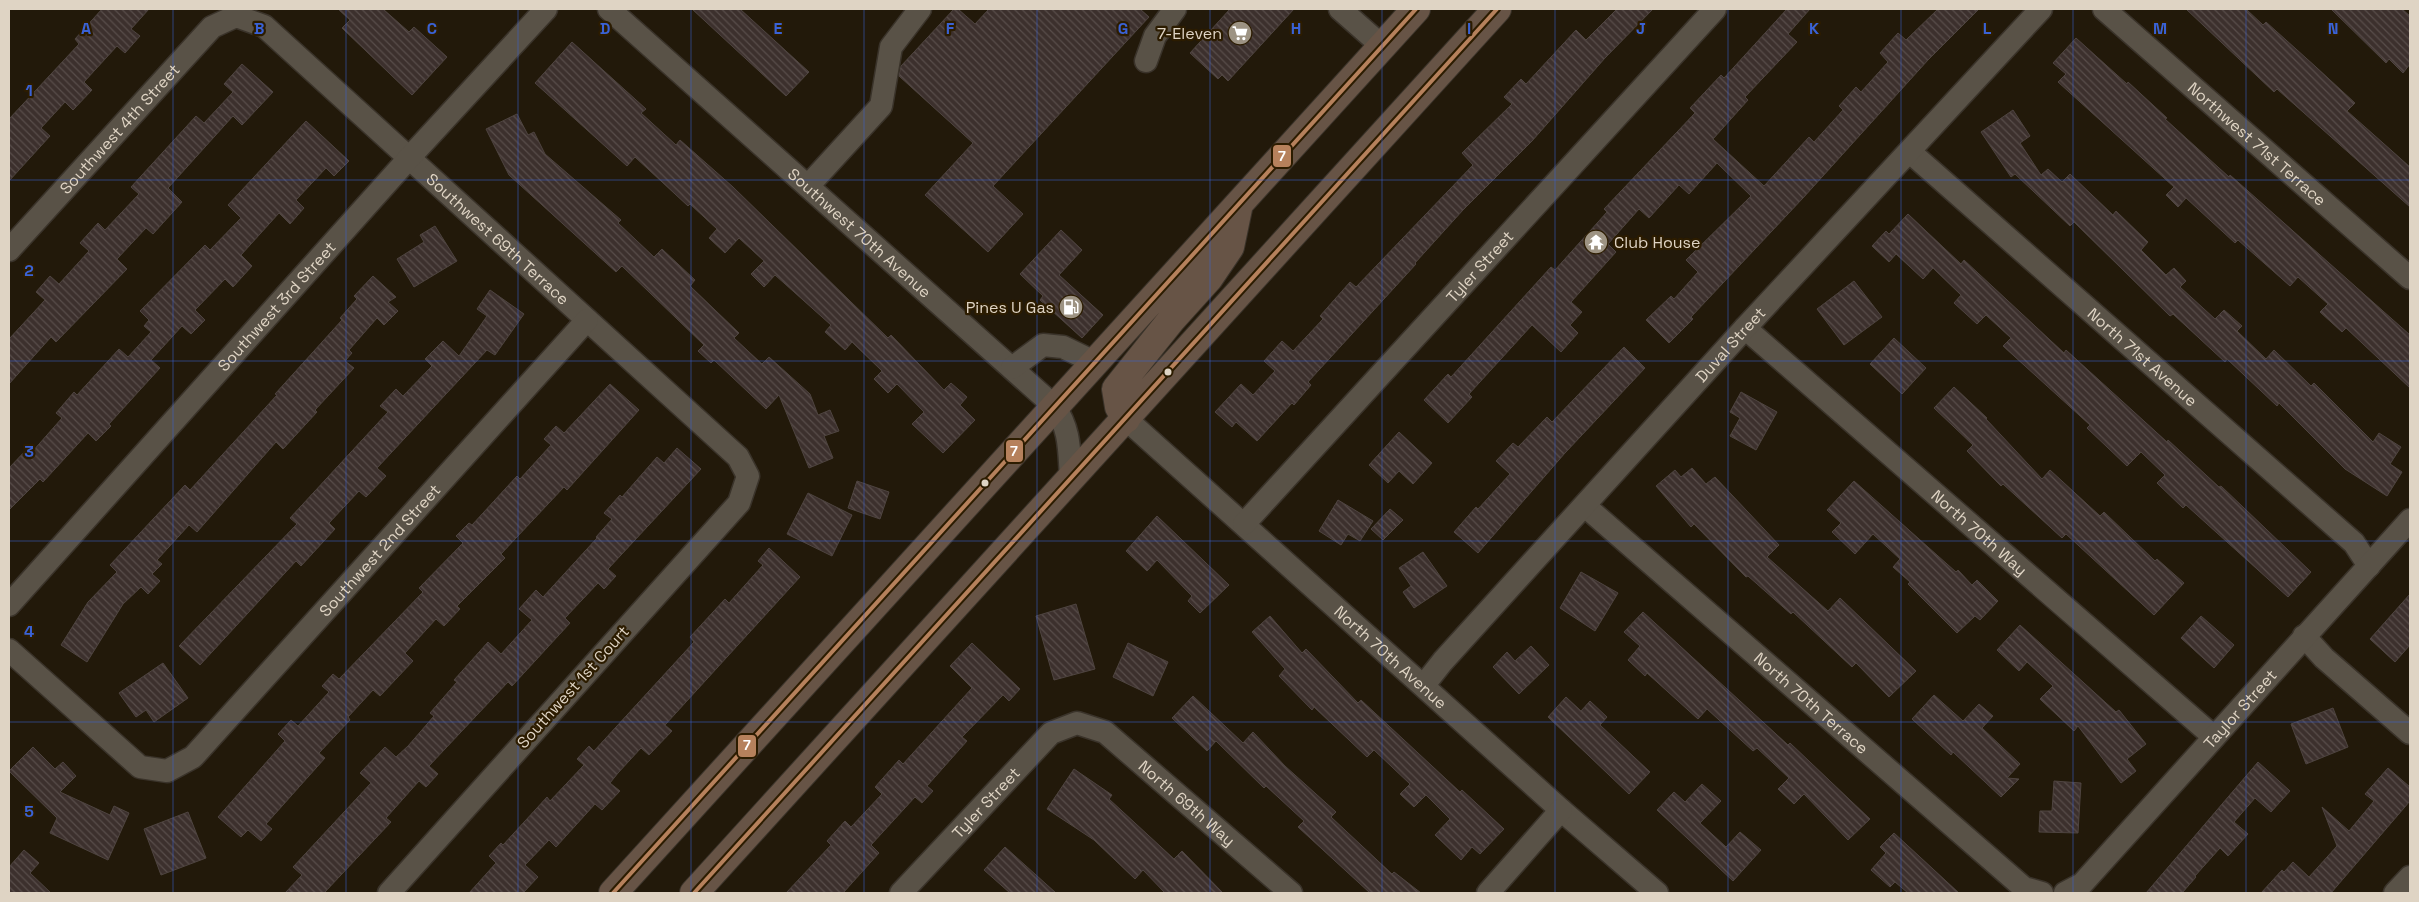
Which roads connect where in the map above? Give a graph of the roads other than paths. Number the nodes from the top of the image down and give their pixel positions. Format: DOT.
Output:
graph roads {
  1 [pos="546,9"];
  2 [pos="609,9"];
  3 [pos="920,9"];
  4 [pos="1175,9"];
  5 [pos="1340,9"];
  6 [pos="1416,9"];
  7 [pos="1474,9"];
  8 [pos="1497,9"];
  9 [pos="1715,9"];
  10 [pos="2041,9"];
  11 [pos="2104,9"];
  12 [pos="236,16"];
  13 [pos="1382,46"];
  14 [pos="1146,61"];
  15 [pos="1394,122"];
  16 [pos="1910,152"];
  17 [pos="410,157"];
  18 [pos="808,186"];
  19 [pos="1239,203"];
  20 [pos="9,250"];
  21 [pos="2410,278"];
  22 [pos="587,320"];
  23 [pos="1745,328"];
  24 [pos="1094,362"];
  25 [pos="1012,368"];
  26 [pos="1054,406"];
  27 [pos="1126,419"];
  28 [pos="748,476"];
  29 [pos="1071,479"];
  30 [pos="1585,506"];
  31 [pos="2410,520"];
  32 [pos="1244,524"];
  33 [pos="2369,566"];
  34 [pos="9,605"];
  35 [pos="2304,636"];
  36 [pos="9,650"];
  37 [pos="1424,685"];
  38 [pos="1077,723"];
  39 [pos="2410,733"];
  40 [pos="2214,737"];
  41 [pos="1561,810"];
  42 [pos="913,889"];
  43 [pos="389,893"];
  44 [pos="613,893"];
  45 [pos="694,893"];
  46 [pos="1291,893"];
  47 [pos="1488,893"];
  48 [pos="1657,893"];
  49 [pos="2042,893"];
  50 [pos="2065,893"];
  1 -- 17 [label="street, Southwest 3rd Street"];
  2 -- 18 [label="street, Southwest 70th Avenue"];
  3 -- 18 [label="street"];
  4 -- 14 [label="street"];
  5 -- 13 [label="street"];
  6 -- 13 [label="highway"];
  7 -- 15 [label="highway"];
  8 -- 15 [label="highway"];
  9 -- 32 [label="street, Tyler Street"];
  10 -- 16 [label="street, Duval Street"];
  11 -- 21 [label="street, Northwest 71st Terrace"];
  12 -- 17 [label="street, Southwest 69th Terrace"];
  12 -- 20 [label="street, Southwest 4th Street"];
  13 -- 19 [label="highway"];
  15 -- 27 [label="highway"];
  16 -- 23 [label="street, Duval Street"];
  16 -- 33 [label="street, North 71st Avenue"];
  17 -- 22 [label="street, Southwest 69th Terrace"];
  17 -- 34 [label="street, Southwest 3rd Street"];
  18 -- 25 [label="street, Southwest 70th Avenue"];
  19 -- 24 [label="highway"];
  19 -- 27 [label="highway"];
  22 -- 28 [label="street, Southwest 69th Terrace"];
  22 -- 36 [label="street, Southwest 2nd Street"];
  23 -- 30 [label="street, Duval Street"];
  23 -- 40 [label="street, North 70th Way"];
  24 -- 25 [label="street"];
  24 -- 26 [label="highway"];
  25 -- 26 [label="street, Southwest 70th Avenue"];
  26 -- 29 [label="street, Southwest 70th Avenue"];
  26 -- 44 [label="highway"];
  27 -- 29 [label="highway"];
  27 -- 32 [label="street, North 70th Avenue"];
  28 -- 43 [label="street, Southwest 1st Court"];
  29 -- 45 [label="highway"];
  30 -- 37 [label="street, Duval Street"];
  30 -- 49 [label="street, North 70th Terrace"];
  31 -- 33 [label="street, Taylor Street"];
  32 -- 37 [label="street, North 70th Avenue"];
  33 -- 35 [label="street, Taylor Street"];
  35 -- 39 [label="street"];
  35 -- 40 [label="street, Taylor Street"];
  37 -- 41 [label="street, North 70th Avenue"];
  38 -- 42 [label="street, Tyler Street"];
  38 -- 46 [label="street, North 69th Way"];
  40 -- 50 [label="street, Taylor Street"];
  41 -- 47 [label="street"];
  41 -- 48 [label="street, North 70th Avenue"];
}
